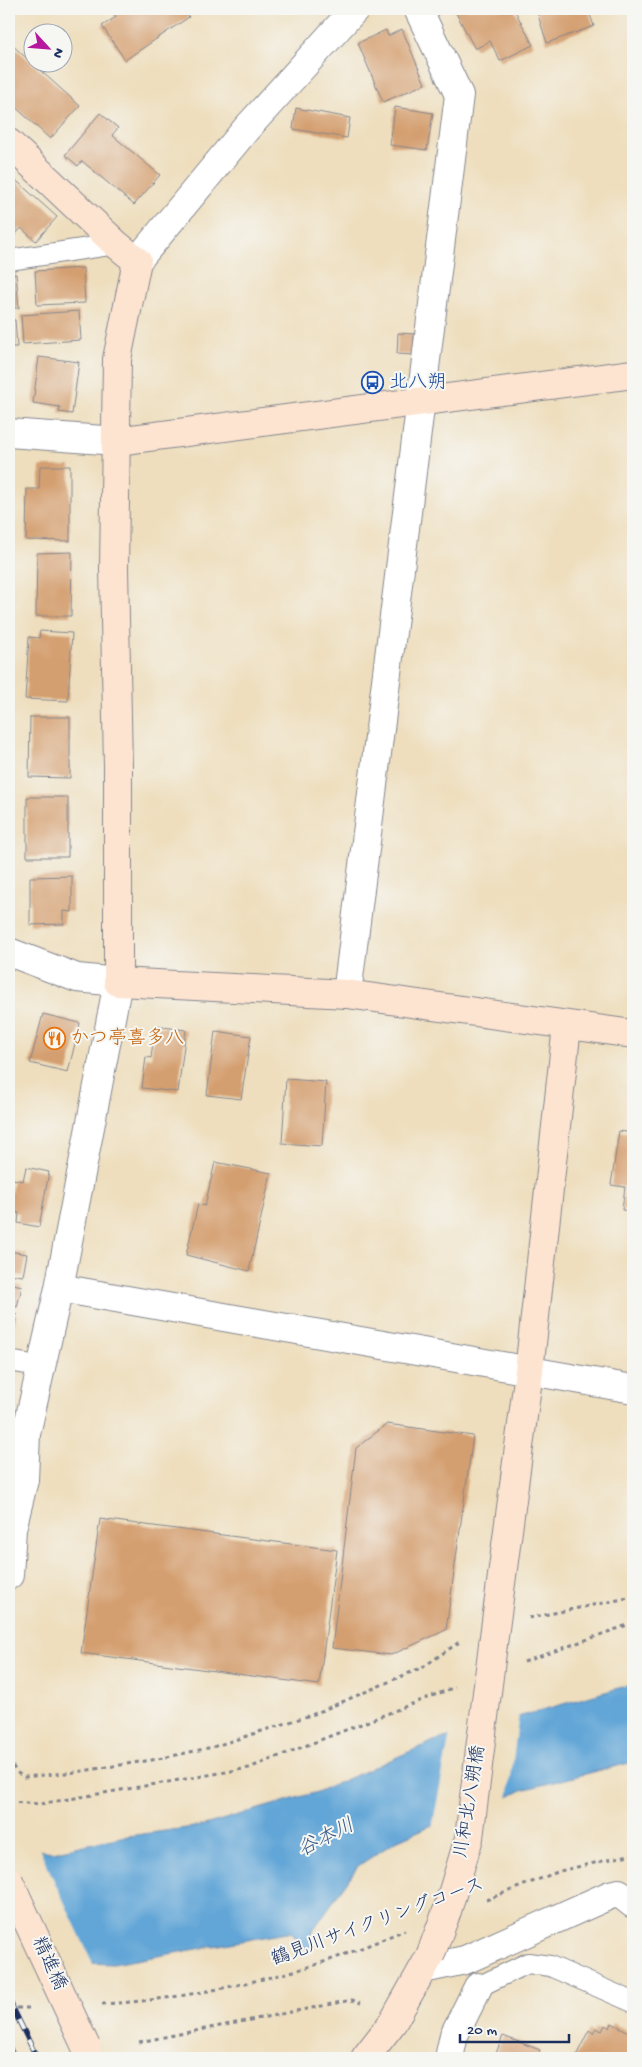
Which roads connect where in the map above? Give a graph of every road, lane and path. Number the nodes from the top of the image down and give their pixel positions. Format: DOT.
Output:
graph roads {
  1 [pos="355,9"];
  2 [pos="418,9"];
  3 [pos="9,143"];
  4 [pos="116,244"];
  5 [pos="9,260"];
  6 [pos="137,261"];
  7 [pos="633,374"];
  8 [pos="422,401"];
  9 [pos="9,433"];
  10 [pos="117,441"];
  11 [pos="9,952"];
  12 [pos="118,982"];
  13 [pos="347,994"];
  14 [pos="567,1026"];
  15 [pos="633,1034"];
  16 [pos="59,1288"];
  17 [pos="9,1360"];
  18 [pos="43,1367"];
  19 [pos="529,1371"];
  20 [pos="633,1389"];
  21 [pos="9,1575"];
  22 [pos="633,1597"];
  23 [pos="524,1619"];
  24 [pos="633,1623"];
  25 [pos="464,1640"];
  26 [pos="520,1664"];
  27 [pos="464,1684"];
  28 [pos="9,1758"];
  29 [pos="9,1802"];
  30 [pos="633,1854"];
  31 [pos="9,1881"];
  32 [pos="485,1900"];
  33 [pos="633,1904"];
  34 [pos="412,1928"];
  35 [pos="426,1962"];
  36 [pos="478,1987"];
  37 [pos="633,2002"];
  38 [pos="361,2003"];
  39 [pos="94,2005"];
  40 [pos="9,2008"];
  41 [pos="36,2008"];
  42 [pos="139,2042"];
  43 [pos="89,2052"];
  44 [pos="365,2058"];
  45 [pos="449,2058"];
  1 -- 6 [label="street"];
  2 -- 8 [label="street"];
  3 -- 4 [label="street"];
  4 -- 5 [label="lane"];
  4 -- 6 [label="street"];
  6 -- 10 [label="street"];
  7 -- 8 [label="street"];
  8 -- 10 [label="street"];
  8 -- 13 [label="street"];
  9 -- 10 [label="street"];
  10 -- 12 [label="street"];
  11 -- 12 [label="street"];
  12 -- 13 [label="street"];
  12 -- 16 [label="street"];
  13 -- 14 [label="street"];
  14 -- 15 [label="street"];
  14 -- 19 [label="street, 川和北八朔橋"];
  16 -- 18 [label="street"];
  16 -- 19 [label="street"];
  17 -- 18 [label="lane"];
  18 -- 21 [label="street"];
  19 -- 20 [label="street"];
  19 -- 35 [label="street, 川和北八朔橋, bridge"];
  22 -- 23 [label="path"];
  24 -- 26 [label="path"];
  25 -- 28 [label="path"];
  27 -- 29 [label="path"];
  30 -- 32 [label="path, 鶴見川サイクリングコース"];
  31 -- 43 [label="street, 精進橋, bridge"];
  33 -- 35 [label="street"];
  34 -- 39 [label="path, 鶴見川サイクリングコース"];
  35 -- 44 [label="street, 川和北八朔橋"];
  36 -- 37 [label="lane"];
  36 -- 45 [label="street"];
  38 -- 42 [label="path"];
  40 -- 41 [label="path"];
}
